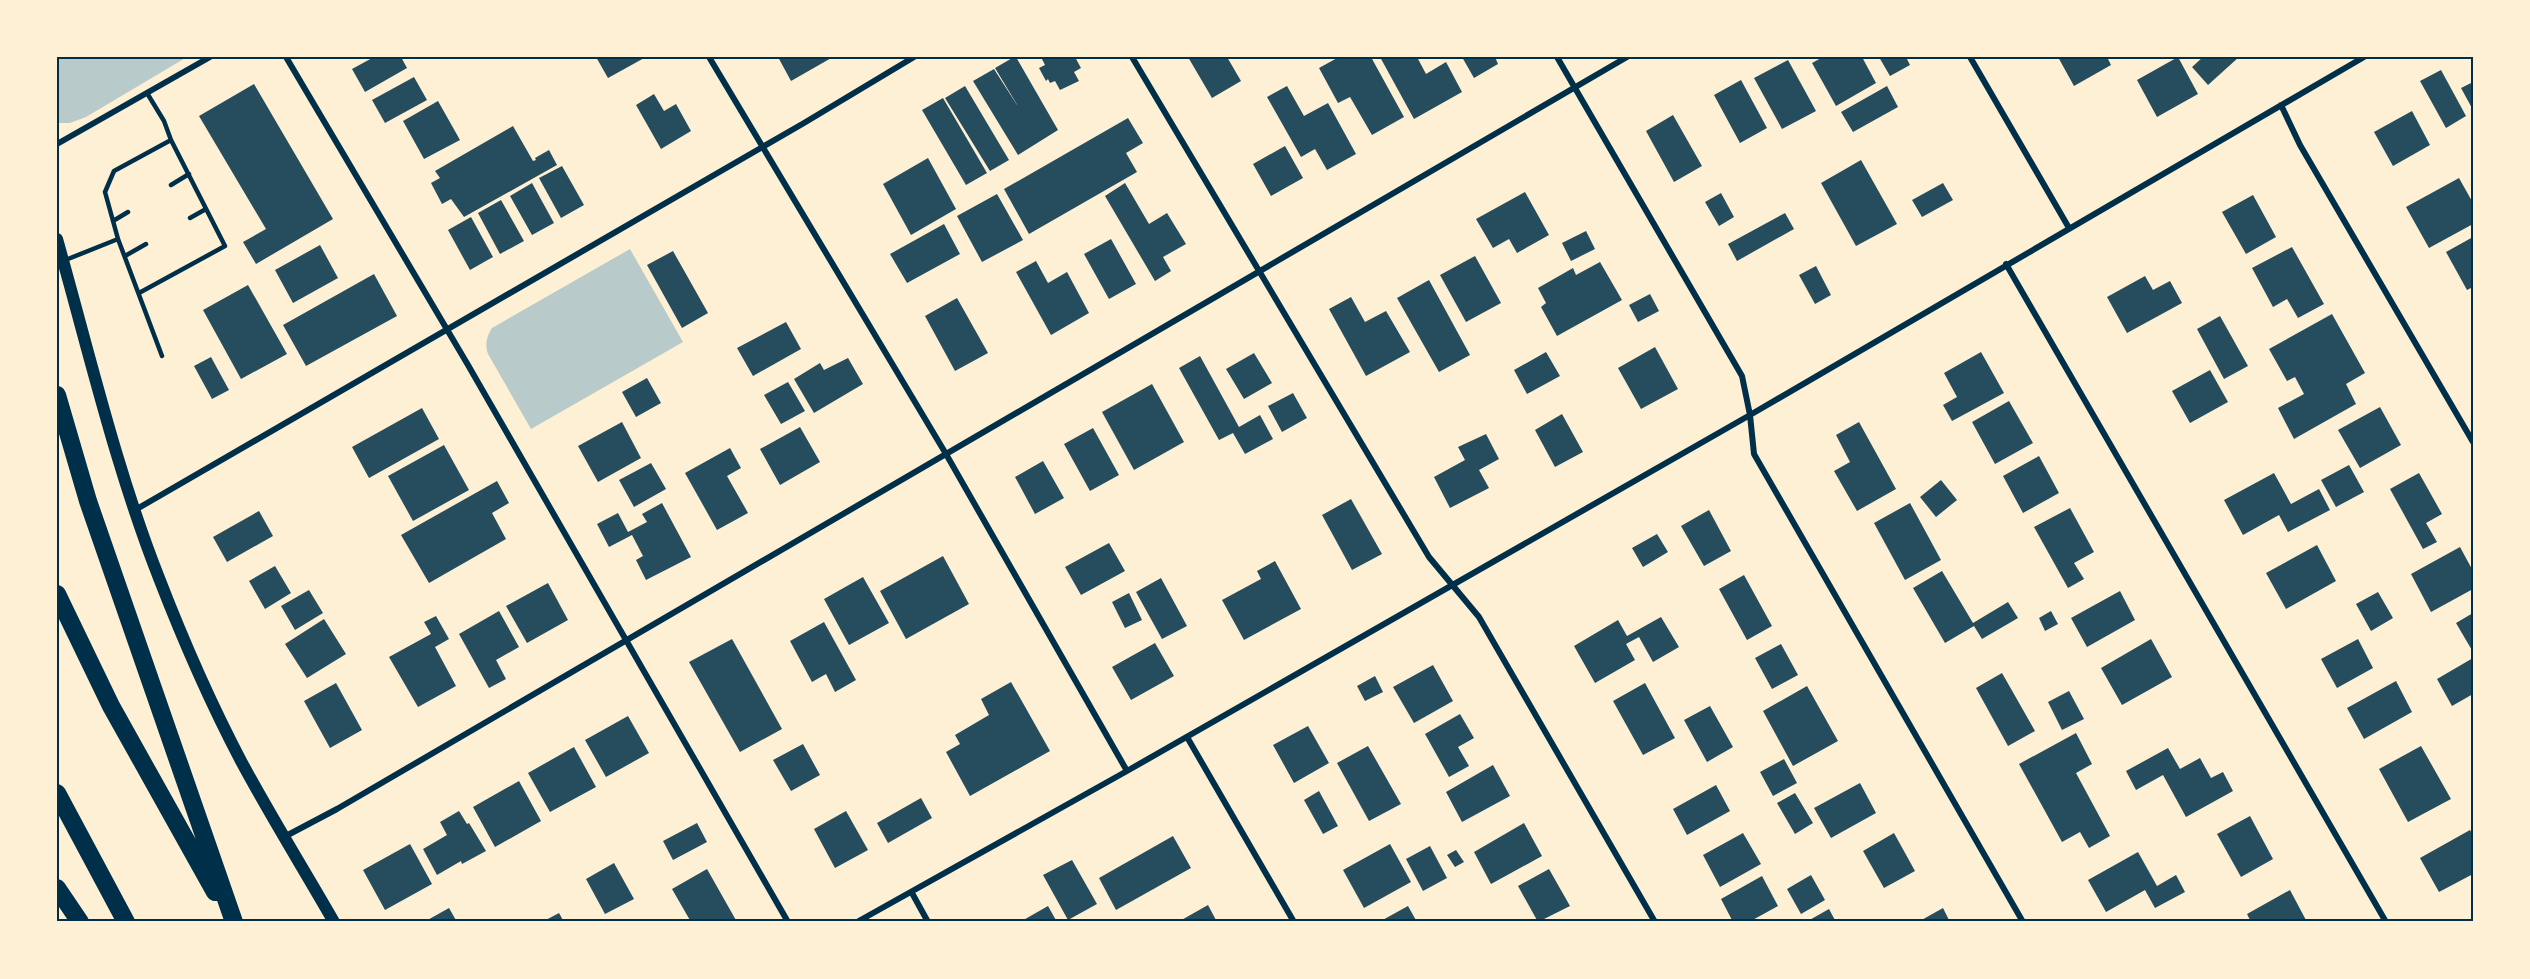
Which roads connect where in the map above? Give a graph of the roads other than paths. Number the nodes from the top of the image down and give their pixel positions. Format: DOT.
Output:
graph roads {
  1 [pos="210,57"];
  2 [pos="286,57"];
  3 [pos="709,57"];
  4 [pos="914,57"];
  5 [pos="1132,57"];
  6 [pos="1557,57"];
  7 [pos="1627,57"];
  8 [pos="1970,57"];
  9 [pos="2364,57"];
  10 [pos="1575,88"];
  11 [pos="147,93"];
  12 [pos="2281,105"];
  13 [pos="171,140"];
  14 [pos="57,144"];
  15 [pos="762,147"];
  16 [pos="189,174"];
  17 [pos="171,185"];
  18 [pos="206,209"];
  19 [pos="128,212"];
  20 [pos="190,218"];
  21 [pos="113,222"];
  22 [pos="2069,228"];
  23 [pos="57,239"];
  24 [pos="118,239"];
  25 [pos="146,244"];
  26 [pos="125,256"];
  27 [pos="63,261"];
  28 [pos="2006,264"];
  29 [pos="1260,273"];
  30 [pos="139,293"];
  31 [pos="447,330"];
  32 [pos="162,356"];
  33 [pos="57,395"];
  34 [pos="1750,415"];
  35 [pos="2473,442"];
  36 [pos="946,454"];
  37 [pos="135,510"];
  38 [pos="1452,585"];
  39 [pos="57,594"];
  40 [pos="626,641"];
  41 [pos="1187,737"];
  42 [pos="1127,771"];
  43 [pos="57,793"];
  44 [pos="284,837"];
  45 [pos="57,888"];
  46 [pos="912,893"];
  47 [pos="80,922"];
  48 [pos="126,922"];
  49 [pos="233,922"];
  50 [pos="334,922"];
  51 [pos="788,922"];
  52 [pos="857,922"];
  53 [pos="928,922"];
  54 [pos="1294,922"];
  55 [pos="1655,922"];
  56 [pos="2023,922"];
  57 [pos="2386,922"];
  1 -- 11 [label="street"];
  2 -- 31 [label="street"];
  3 -- 15 [label="street"];
  4 -- 15 [label="street"];
  5 -- 29 [label="street"];
  6 -- 10 [label="street"];
  7 -- 10 [label="street"];
  8 -- 22 [label="street"];
  9 -- 12 [label="street"];
  10 -- 29 [label="street"];
  10 -- 34 [label="street"];
  11 -- 13 [label="lane"];
  11 -- 14 [label="street"];
  12 -- 22 [label="street"];
  12 -- 35 [label="street"];
  13 -- 16 [label="lane"];
  13 -- 21 [label="lane"];
  15 -- 31 [label="street"];
  15 -- 36 [label="street"];
  16 -- 17 [label="lane"];
  16 -- 18 [label="lane"];
  18 -- 20 [label="lane"];
  18 -- 30 [label="lane"];
  19 -- 21 [label="lane"];
  21 -- 24 [label="lane"];
  22 -- 28 [label="street"];
  23 -- 27 [label="main road"];
  24 -- 26 [label="lane"];
  24 -- 27 [label="lane"];
  25 -- 26 [label="lane"];
  26 -- 30 [label="lane"];
  27 -- 37 [label="main road"];
  28 -- 34 [label="street"];
  28 -- 57 [label="street"];
  29 -- 36 [label="street"];
  29 -- 38 [label="street"];
  30 -- 32 [label="lane"];
  31 -- 37 [label="street"];
  31 -- 40 [label="street"];
  33 -- 49 [label="highway"];
  34 -- 38 [label="street"];
  34 -- 56 [label="street"];
  36 -- 40 [label="street"];
  36 -- 42 [label="street"];
  37 -- 44 [label="main road"];
  38 -- 41 [label="street"];
  38 -- 55 [label="street"];
  39 -- 49 [label="highway"];
  40 -- 44 [label="street"];
  40 -- 51 [label="street"];
  41 -- 42 [label="street"];
  41 -- 54 [label="street"];
  42 -- 46 [label="street"];
  43 -- 48 [label="highway"];
  44 -- 50 [label="main road"];
  45 -- 47 [label="highway"];
  46 -- 52 [label="street"];
  46 -- 53 [label="street"];
}
